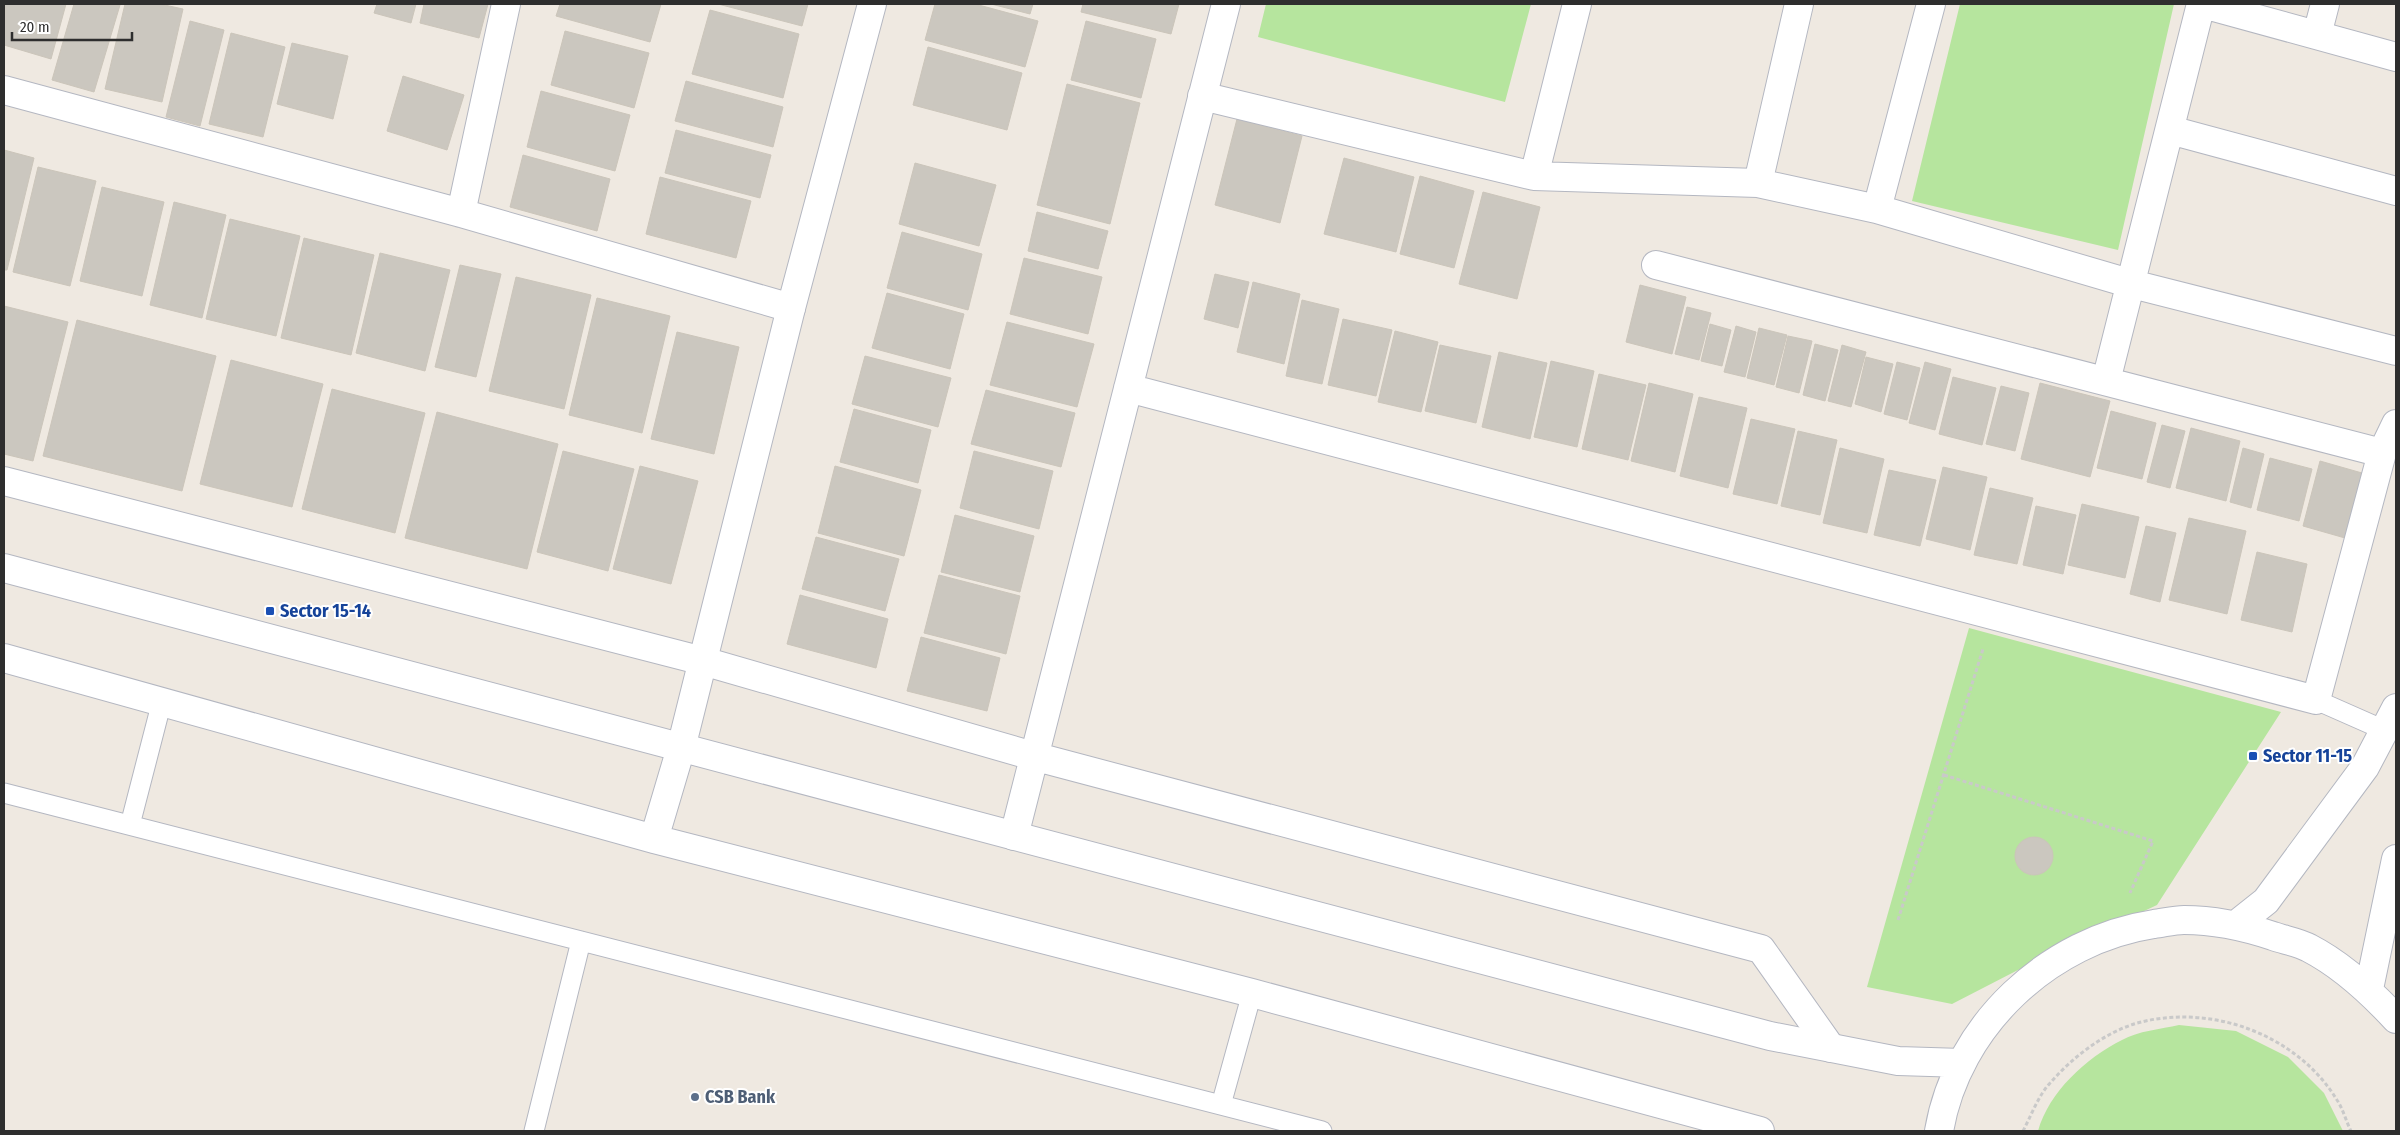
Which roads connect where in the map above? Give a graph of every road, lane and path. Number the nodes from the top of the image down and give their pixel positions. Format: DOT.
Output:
graph roads {
  1 [pos="506,4"];
  2 [pos="872,4"];
  3 [pos="1226,4"];
  4 [pos="1577,4"];
  5 [pos="1799,4"];
  6 [pos="1931,4"];
  7 [pos="2202,4"];
  8 [pos="2325,4"];
  9 [pos="2317,35"];
  10 [pos="2396,56"];
  11 [pos="4,90"];
  12 [pos="1202,96"];
  13 [pos="2170,130"];
  14 [pos="1534,176"];
  15 [pos="1758,183"];
  16 [pos="2396,191"];
  17 [pos="1877,209"];
  18 [pos="461,213"];
  19 [pos="1656,266"];
  20 [pos="2132,284"];
  21 [pos="791,308"];
  22 [pos="2396,351"];
  23 [pos="2106,381"];
  24 [pos="1128,388"];
  25 [pos="2396,424"];
  26 [pos="2382,453"];
  27 [pos="4,481"];
  28 [pos="4,568"];
  29 [pos="1984,644"];
  30 [pos="4,658"];
  31 [pos="703,661"];
  32 [pos="2316,700"];
  33 [pos="162,702"];
  34 [pos="2390,719"];
  35 [pos="681,748"];
  36 [pos="1032,756"];
  37 [pos="1944,775"];
  38 [pos="4,793"];
  39 [pos="130,825"];
  40 [pos="1014,836"];
  41 [pos="654,838"];
  42 [pos="2396,859"];
  43 [pos="2127,900"];
  44 [pos="1898,920"];
  45 [pos="2237,924"];
  46 [pos="581,940"];
  47 [pos="2369,989"];
  48 [pos="1252,993"];
  49 [pos="2396,1019"];
  50 [pos="1831,1048"];
  51 [pos="1962,1063"];
  52 [pos="1221,1106"];
  53 [pos="534,1131"];
  54 [pos="1322,1131"];
  55 [pos="1760,1131"];
  56 [pos="1939,1131"];
  57 [pos="2023,1131"];
  58 [pos="2350,1131"];
  1 -- 18 [label="street"];
  2 -- 21 [label="street"];
  3 -- 12 [label="street"];
  4 -- 14 [label="street"];
  5 -- 15 [label="street"];
  6 -- 17 [label="street"];
  7 -- 9 [label="street"];
  7 -- 13 [label="street"];
  8 -- 9 [label="street"];
  9 -- 10 [label="street"];
  11 -- 18 [label="street"];
  12 -- 14 [label="street"];
  12 -- 24 [label="street"];
  13 -- 16 [label="street"];
  13 -- 20 [label="street"];
  14 -- 15 [label="street"];
  15 -- 17 [label="street"];
  17 -- 20 [label="street"];
  18 -- 21 [label="street"];
  19 -- 23 [label="street"];
  20 -- 22 [label="street"];
  20 -- 23 [label="street"];
  21 -- 31 [label="street"];
  23 -- 26 [label="street"];
  24 -- 32 [label="street"];
  24 -- 36 [label="street"];
  25 -- 26 [label="street"];
  26 -- 32 [label="street"];
  27 -- 31 [label="street"];
  28 -- 35 [label="street"];
  29 -- 37 [label="path"];
  30 -- 33 [label="street"];
  31 -- 35 [label="street"];
  31 -- 36 [label="street"];
  32 -- 34 [label="lane"];
  33 -- 39 [label="lane"];
  33 -- 41 [label="street"];
  34 -- 45 [label="street"];
  35 -- 40 [label="street"];
  35 -- 41 [label="street"];
  36 -- 40 [label="street"];
  36 -- 50 [label="street"];
  37 -- 43 [label="path"];
  37 -- 44 [label="path"];
  38 -- 39 [label="lane"];
  39 -- 46 [label="lane"];
  40 -- 50 [label="street"];
  41 -- 48 [label="street"];
  42 -- 47 [label="street"];
  45 -- 47 [label="street"];
  45 -- 51 [label="street"];
  46 -- 52 [label="lane"];
  46 -- 53 [label="lane"];
  47 -- 49 [label="street"];
  48 -- 52 [label="lane"];
  48 -- 55 [label="street"];
  50 -- 51 [label="street"];
  51 -- 56 [label="street"];
  52 -- 54 [label="lane"];
  57 -- 58 [label="path"];
}
